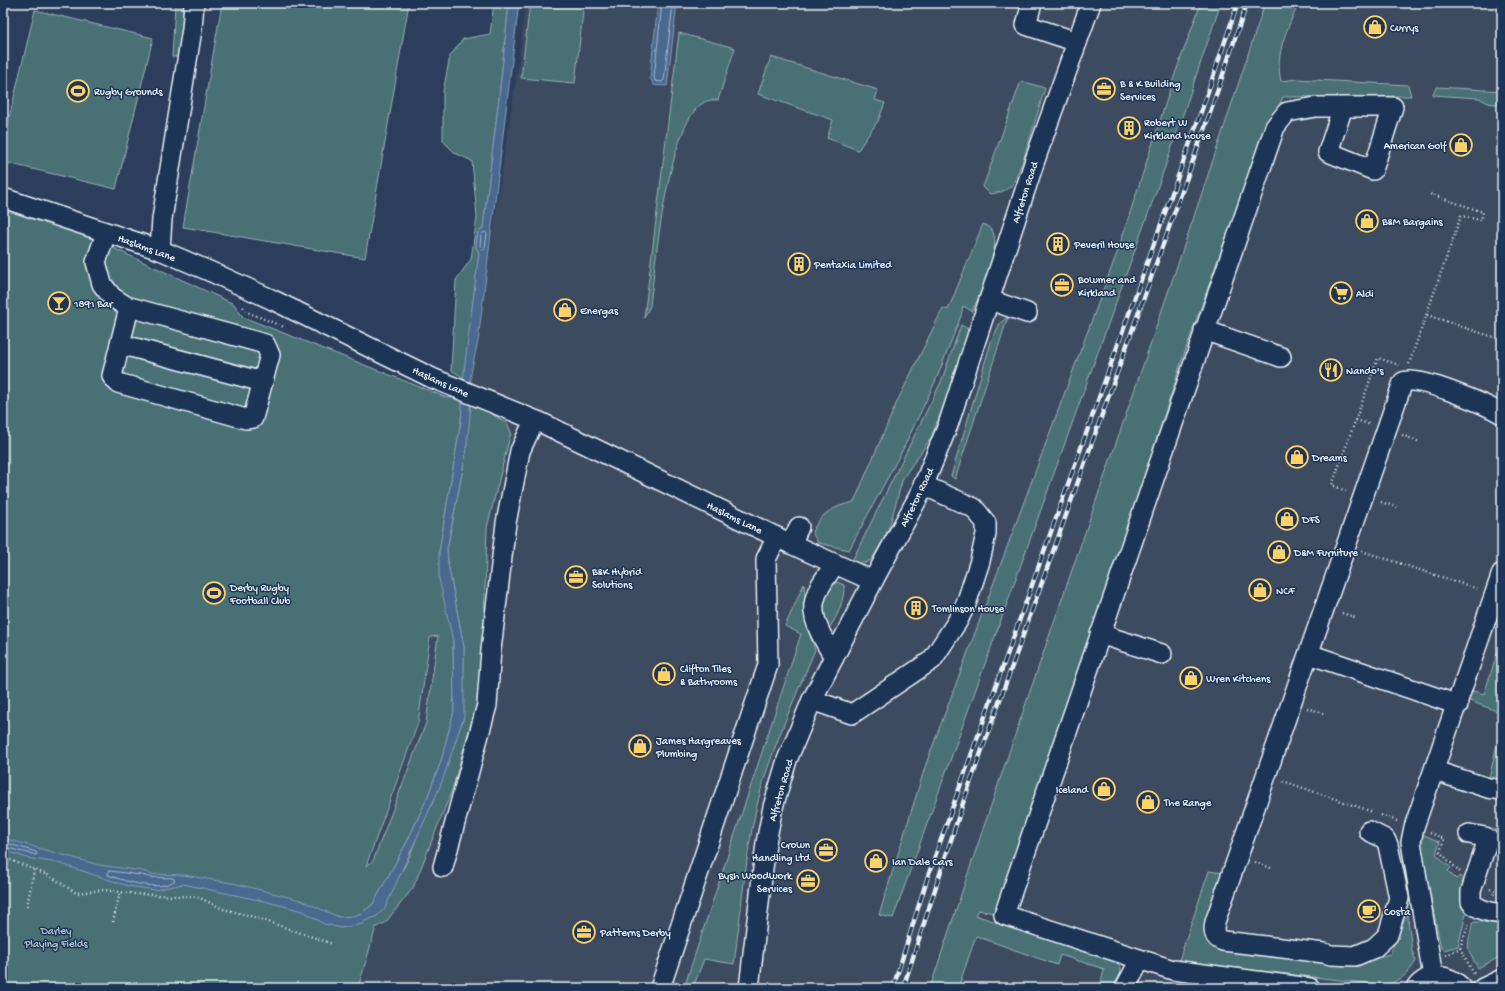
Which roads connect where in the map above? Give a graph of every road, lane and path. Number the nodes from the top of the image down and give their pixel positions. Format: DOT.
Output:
graph roads {
  1 [pos="9,3"];
  2 [pos="194,3"];
  3 [pos="1032,3"];
  4 [pos="1091,3"];
  5 [pos="3,30"];
  6 [pos="1077,42"];
  7 [pos="1343,107"];
  8 [pos="3,198"];
  9 [pos="106,233"];
  10 [pos="160,250"];
  11 [pos="990,300"];
  12 [pos="129,308"];
  13 [pos="1027,313"];
  14 [pos="1427,315"];
  15 [pos="1204,330"];
  16 [pos="1502,340"];
  17 [pos="120,344"];
  18 [pos="1281,357"];
  19 [pos="263,382"];
  20 [pos="1502,414"];
  21 [pos="534,421"];
  22 [pos="923,485"];
  23 [pos="799,527"];
  24 [pos="784,540"];
  25 [pos="1346,546"];
  26 [pos="835,564"];
  27 [pos="1502,573"];
  28 [pos="873,581"];
  29 [pos="1494,595"];
  30 [pos="1100,634"];
  31 [pos="1162,654"];
  32 [pos="1309,654"];
  33 [pos="834,657"];
  34 [pos="812,700"];
  35 [pos="1458,705"];
  36 [pos="1434,771"];
  37 [pos="1266,776"];
  38 [pos="1495,789"];
  39 [pos="1414,827"];
  40 [pos="1369,831"];
  41 [pos="1469,834"];
  42 [pos="3,857"];
  43 [pos="443,867"];
  44 [pos="34,870"];
  45 [pos="120,892"];
  46 [pos="27,906"];
  47 [pos="1502,913"];
  48 [pos="1470,919"];
  49 [pos="113,922"];
  50 [pos="333,944"];
  51 [pos="1460,948"];
  52 [pos="1140,960"];
  53 [pos="1432,969"];
  54 [pos="1502,979"];
  55 [pos="1473,984"];
  56 [pos="1278,986"];
  57 [pos="660,988"];
  58 [pos="749,988"];
  59 [pos="1125,988"];
  60 [pos="1310,988"];
  61 [pos="1416,988"];
  1 -- 5 [label="path"];
  2 -- 10 [label="street"];
  3 -- 6 [label="street"];
  4 -- 6 [label="street, Alfreton Road"];
  6 -- 11 [label="street, Alfreton Road"];
  7 -- 15 [label="street"];
  8 -- 9 [label="street, Haslams Lane"];
  9 -- 10 [label="street, Haslams Lane"];
  9 -- 12 [label="street"];
  10 -- 21 [label="street, Haslams Lane"];
  11 -- 13 [label="street"];
  11 -- 22 [label="street, Alfreton Road"];
  12 -- 17 [label="street"];
  12 -- 19 [label="street"];
  14 -- 16 [label="path"];
  15 -- 18 [label="street"];
  15 -- 30 [label="street"];
  17 -- 19 [label="street"];
  17 -- 19 [label="street"];
  20 -- 25 [label="street"];
  21 -- 24 [label="street, Haslams Lane"];
  21 -- 43 [label="street"];
  22 -- 28 [label="street, Alfreton Road"];
  22 -- 34 [label="street"];
  23 -- 24 [label="street"];
  24 -- 26 [label="street, Haslams Lane"];
  24 -- 57 [label="street"];
  25 -- 29 [label="path"];
  25 -- 32 [label="street"];
  26 -- 28 [label="street, Haslams Lane"];
  26 -- 33 [label="street"];
  27 -- 29 [label="street"];
  28 -- 33 [label="street, Alfreton Road"];
  29 -- 35 [label="street"];
  30 -- 31 [label="street"];
  30 -- 52 [label="street"];
  32 -- 35 [label="street"];
  32 -- 37 [label="street"];
  33 -- 34 [label="street, Alfreton Road"];
  34 -- 58 [label="street, Alfreton Road"];
  35 -- 36 [label="street"];
  36 -- 38 [label="street"];
  36 -- 39 [label="street"];
  37 -- 39 [label="path"];
  37 -- 40 [label="street"];
  39 -- 53 [label="street"];
  41 -- 47 [label="street"];
  42 -- 44 [label="path"];
  44 -- 45 [label="path"];
  44 -- 46 [label="path"];
  45 -- 49 [label="path"];
  45 -- 50 [label="path"];
  48 -- 51 [label="path"];
  51 -- 53 [label="path"];
  51 -- 55 [label="path"];
  52 -- 56 [label="street"];
  52 -- 59 [label="street"];
  53 -- 55 [label="street"];
  53 -- 61 [label="street"];
  54 -- 55 [label="street"];
  56 -- 60 [label="street"];
}
